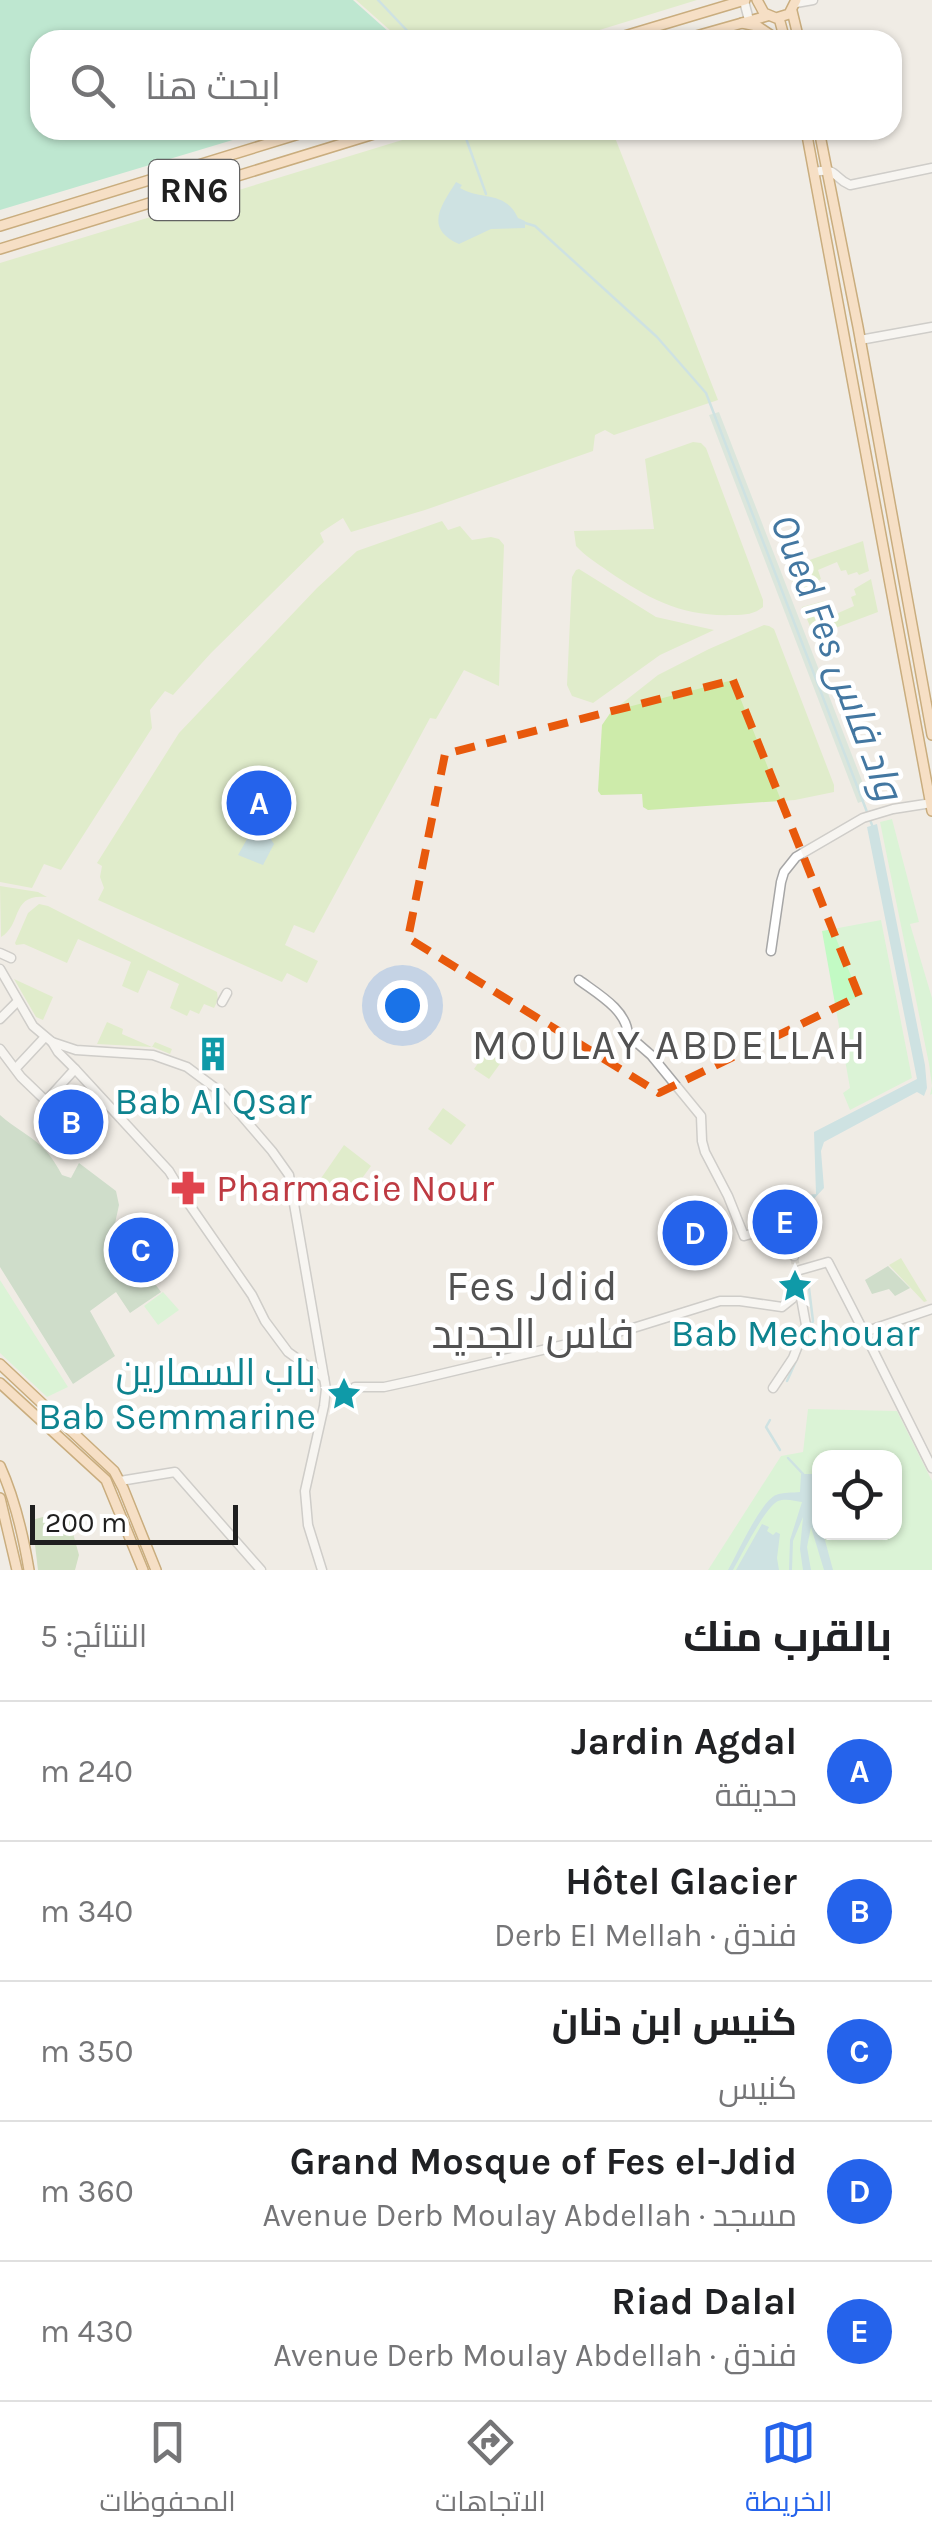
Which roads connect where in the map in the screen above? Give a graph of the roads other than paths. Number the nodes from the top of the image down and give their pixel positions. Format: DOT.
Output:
graph roads {
  1 [pos="744,0"];
  2 [pos="757,0"];
  3 [pos="813,0"];
  4 [pos="795,5"];
  5 [pos="773,17"];
  6 [pos="744,21"];
  7 [pos="644,30"];
  8 [pos="715,30"];
  9 [pos="765,30"];
  10 [pos="779,30"];
  11 [pos="797,30"];
  12 [pos="280,140"];
  13 [pos="354,140"];
  14 [pos="808,140"];
  15 [pos="821,140"];
  16 [pos="932,168"];
  17 [pos="827,170"];
  18 [pos="815,172"];
  19 [pos="0,226"];
  20 [pos="0,249"];
  21 [pos="858,327"];
  22 [pos="932,327"];
  23 [pos="844,330"];
  24 [pos="860,340"];
  25 [pos="863,359"];
  26 [pos="850,363"];
  27 [pos="898,553"];
  28 [pos="884,555"];
  29 [pos="932,735"];
  30 [pos="932,806"];
  31 [pos="770,950"];
  32 [pos="0,953"];
  33 [pos="11,958"];
  34 [pos="0,969"];
  35 [pos="580,980"];
  36 [pos="18,1002"];
  37 [pos="0,1019"];
  38 [pos="49,1040"];
  39 [pos="0,1048"];
  40 [pos="16,1068"];
  41 [pos="75,1070"];
  42 [pos="794,1256"];
  43 [pos="800,1270"];
  44 [pos="932,1308"];
  45 [pos="864,1332"];
  46 [pos="0,1364"];
  47 [pos="324,1378"];
  48 [pos="0,1382"];
  49 [pos="355,1387"];
  50 [pos="338,1388"];
  51 [pos="773,1388"];
  52 [pos="326,1389"];
  53 [pos="0,1466"];
  54 [pos="932,1468"];
  55 [pos="120,1481"];
  56 [pos="0,1498"];
  57 [pos="20,1525"];
  58 [pos="8,1527"];
  59 [pos="17,1570"];
  60 [pos="28,1570"];
  61 [pos="144,1570"];
  62 [pos="156,1570"];
  63 [pos="261,1570"];
  64 [pos="322,1570"];
  1 -- 6 [label="street"];
  1 -- 7 [label="main road"];
  2 -- 5 [label="main road"];
  3 -- 4 [label="street"];
  4 -- 5 [label="main road"];
  4 -- 11 [label="main road"];
  5 -- 6 [label="main road"];
  5 -- 10 [label="main road"];
  6 -- 8 [label="main road"];
  6 -- 9 [label="main road"];
  12 -- 19 [label="main road, RN6"];
  13 -- 20 [label="main road, RN6"];
  14 -- 18 [label="main road"];
  15 -- 17 [label="main road"];
  16 -- 17 [label="street"];
  17 -- 18 [label="street"];
  17 -- 21 [label="main road"];
  18 -- 23 [label="main road"];
  21 -- 23 [label="street"];
  21 -- 24 [label="main road"];
  22 -- 24 [label="street"];
  23 -- 26 [label="main road"];
  24 -- 25 [label="main road"];
  25 -- 26 [label="main road"];
  25 -- 27 [label="main road"];
  26 -- 28 [label="main road"];
  27 -- 28 [label="street"];
  27 -- 29 [label="main road"];
  28 -- 30 [label="main road"];
  30 -- 31 [label="street"];
  32 -- 33 [label="street"];
  34 -- 36 [label="street"];
  35 -- 42 [label="street"];
  36 -- 37 [label="street"];
  36 -- 38 [label="street"];
  38 -- 40 [label="street"];
  38 -- 41 [label="street"];
  38 -- 47 [label="street"];
  39 -- 40 [label="street"];
  40 -- 41 [label="street"];
  41 -- 47 [label="street"];
  43 -- 45 [label="street"];
  44 -- 45 [label="street"];
  45 -- 54 [label="street"];
  46 -- 55 [label="main road"];
  47 -- 52 [label="street"];
  48 -- 61 [label="main road"];
  49 -- 51 [label="street"];
  50 -- 52 [label="street"];
  52 -- 64 [label="street"];
  53 -- 57 [label="main road"];
  55 -- 62 [label="main road"];
  55 -- 63 [label="street"];
  56 -- 58 [label="main road"];
  57 -- 58 [label="main road"];
  57 -- 60 [label="main road"];
  58 -- 59 [label="main road"];
}
